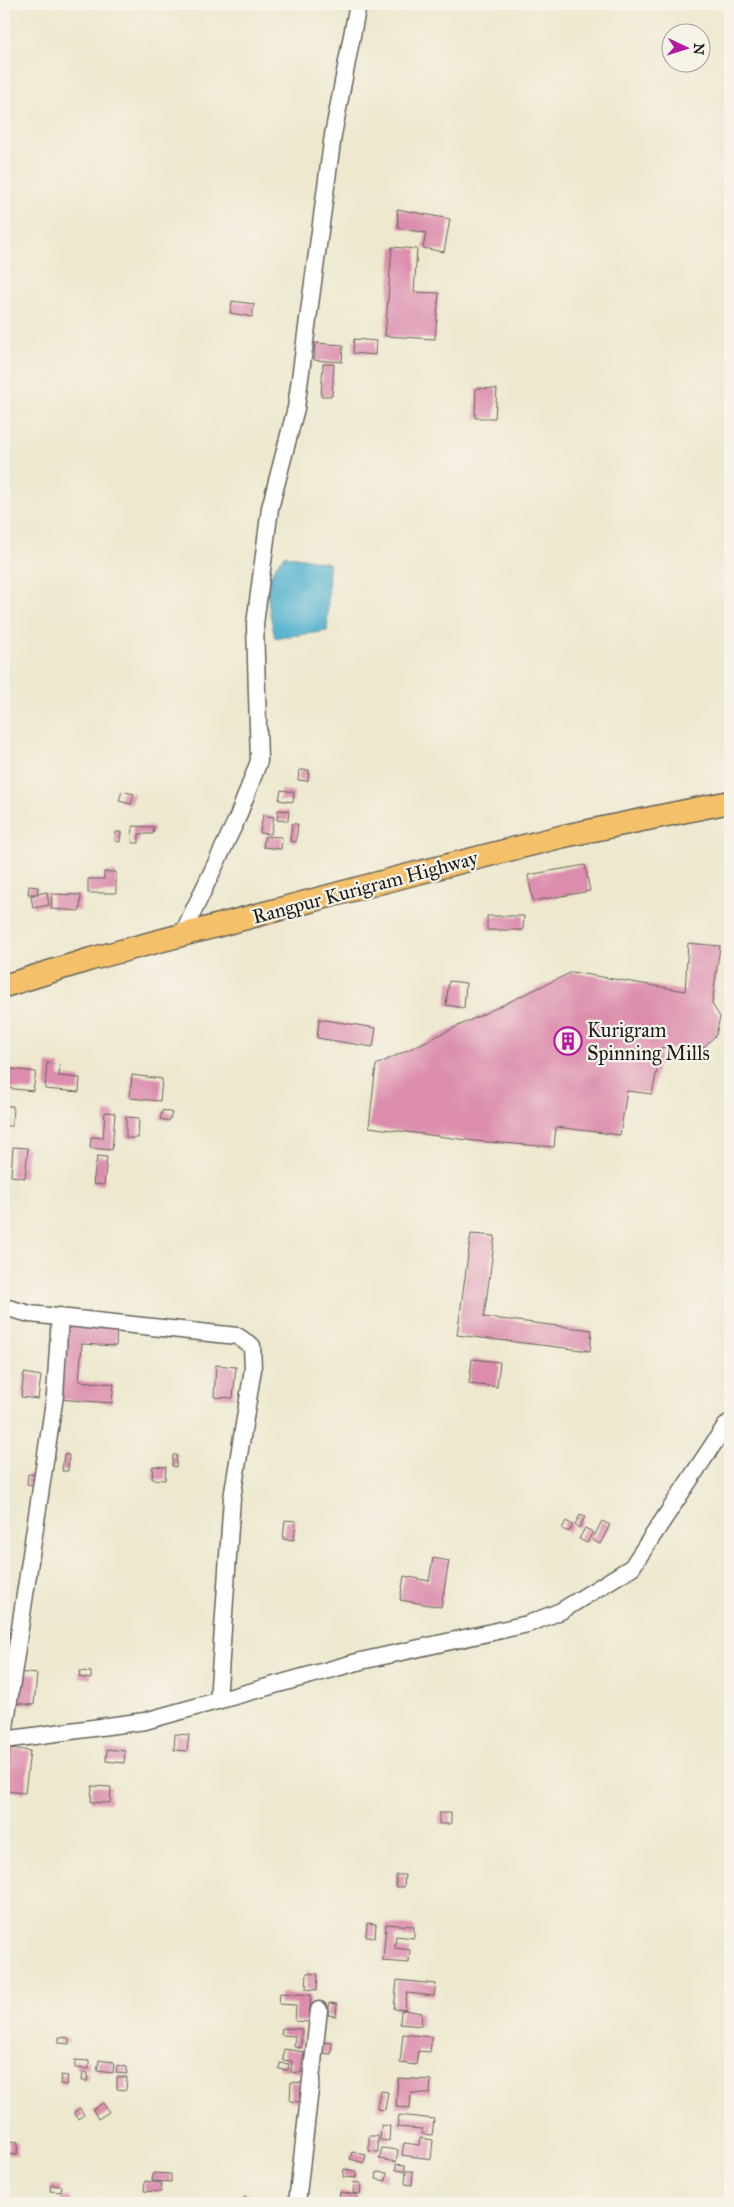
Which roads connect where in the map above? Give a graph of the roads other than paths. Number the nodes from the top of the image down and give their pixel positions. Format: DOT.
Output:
graph roads {
  1 [pos="358,4"];
  2 [pos="730,802"];
  3 [pos="182,935"];
  4 [pos="4,986"];
  5 [pos="4,1307"];
  6 [pos="60,1316"];
  7 [pos="730,1422"];
  8 [pos="218,1701"];
  9 [pos="4,1734"];
  10 [pos="4,1740"];
  11 [pos="319,2010"];
  12 [pos="297,2203"];
  1 -- 3 [label="street"];
  2 -- 3 [label="highway, Rangpur Kurigram Highway"];
  3 -- 4 [label="highway, Rangpur Kurigram Highway"];
  5 -- 6 [label="street"];
  6 -- 8 [label="street"];
  6 -- 9 [label="street"];
  7 -- 8 [label="street"];
  8 -- 10 [label="street"];
  11 -- 12 [label="street"];
}
